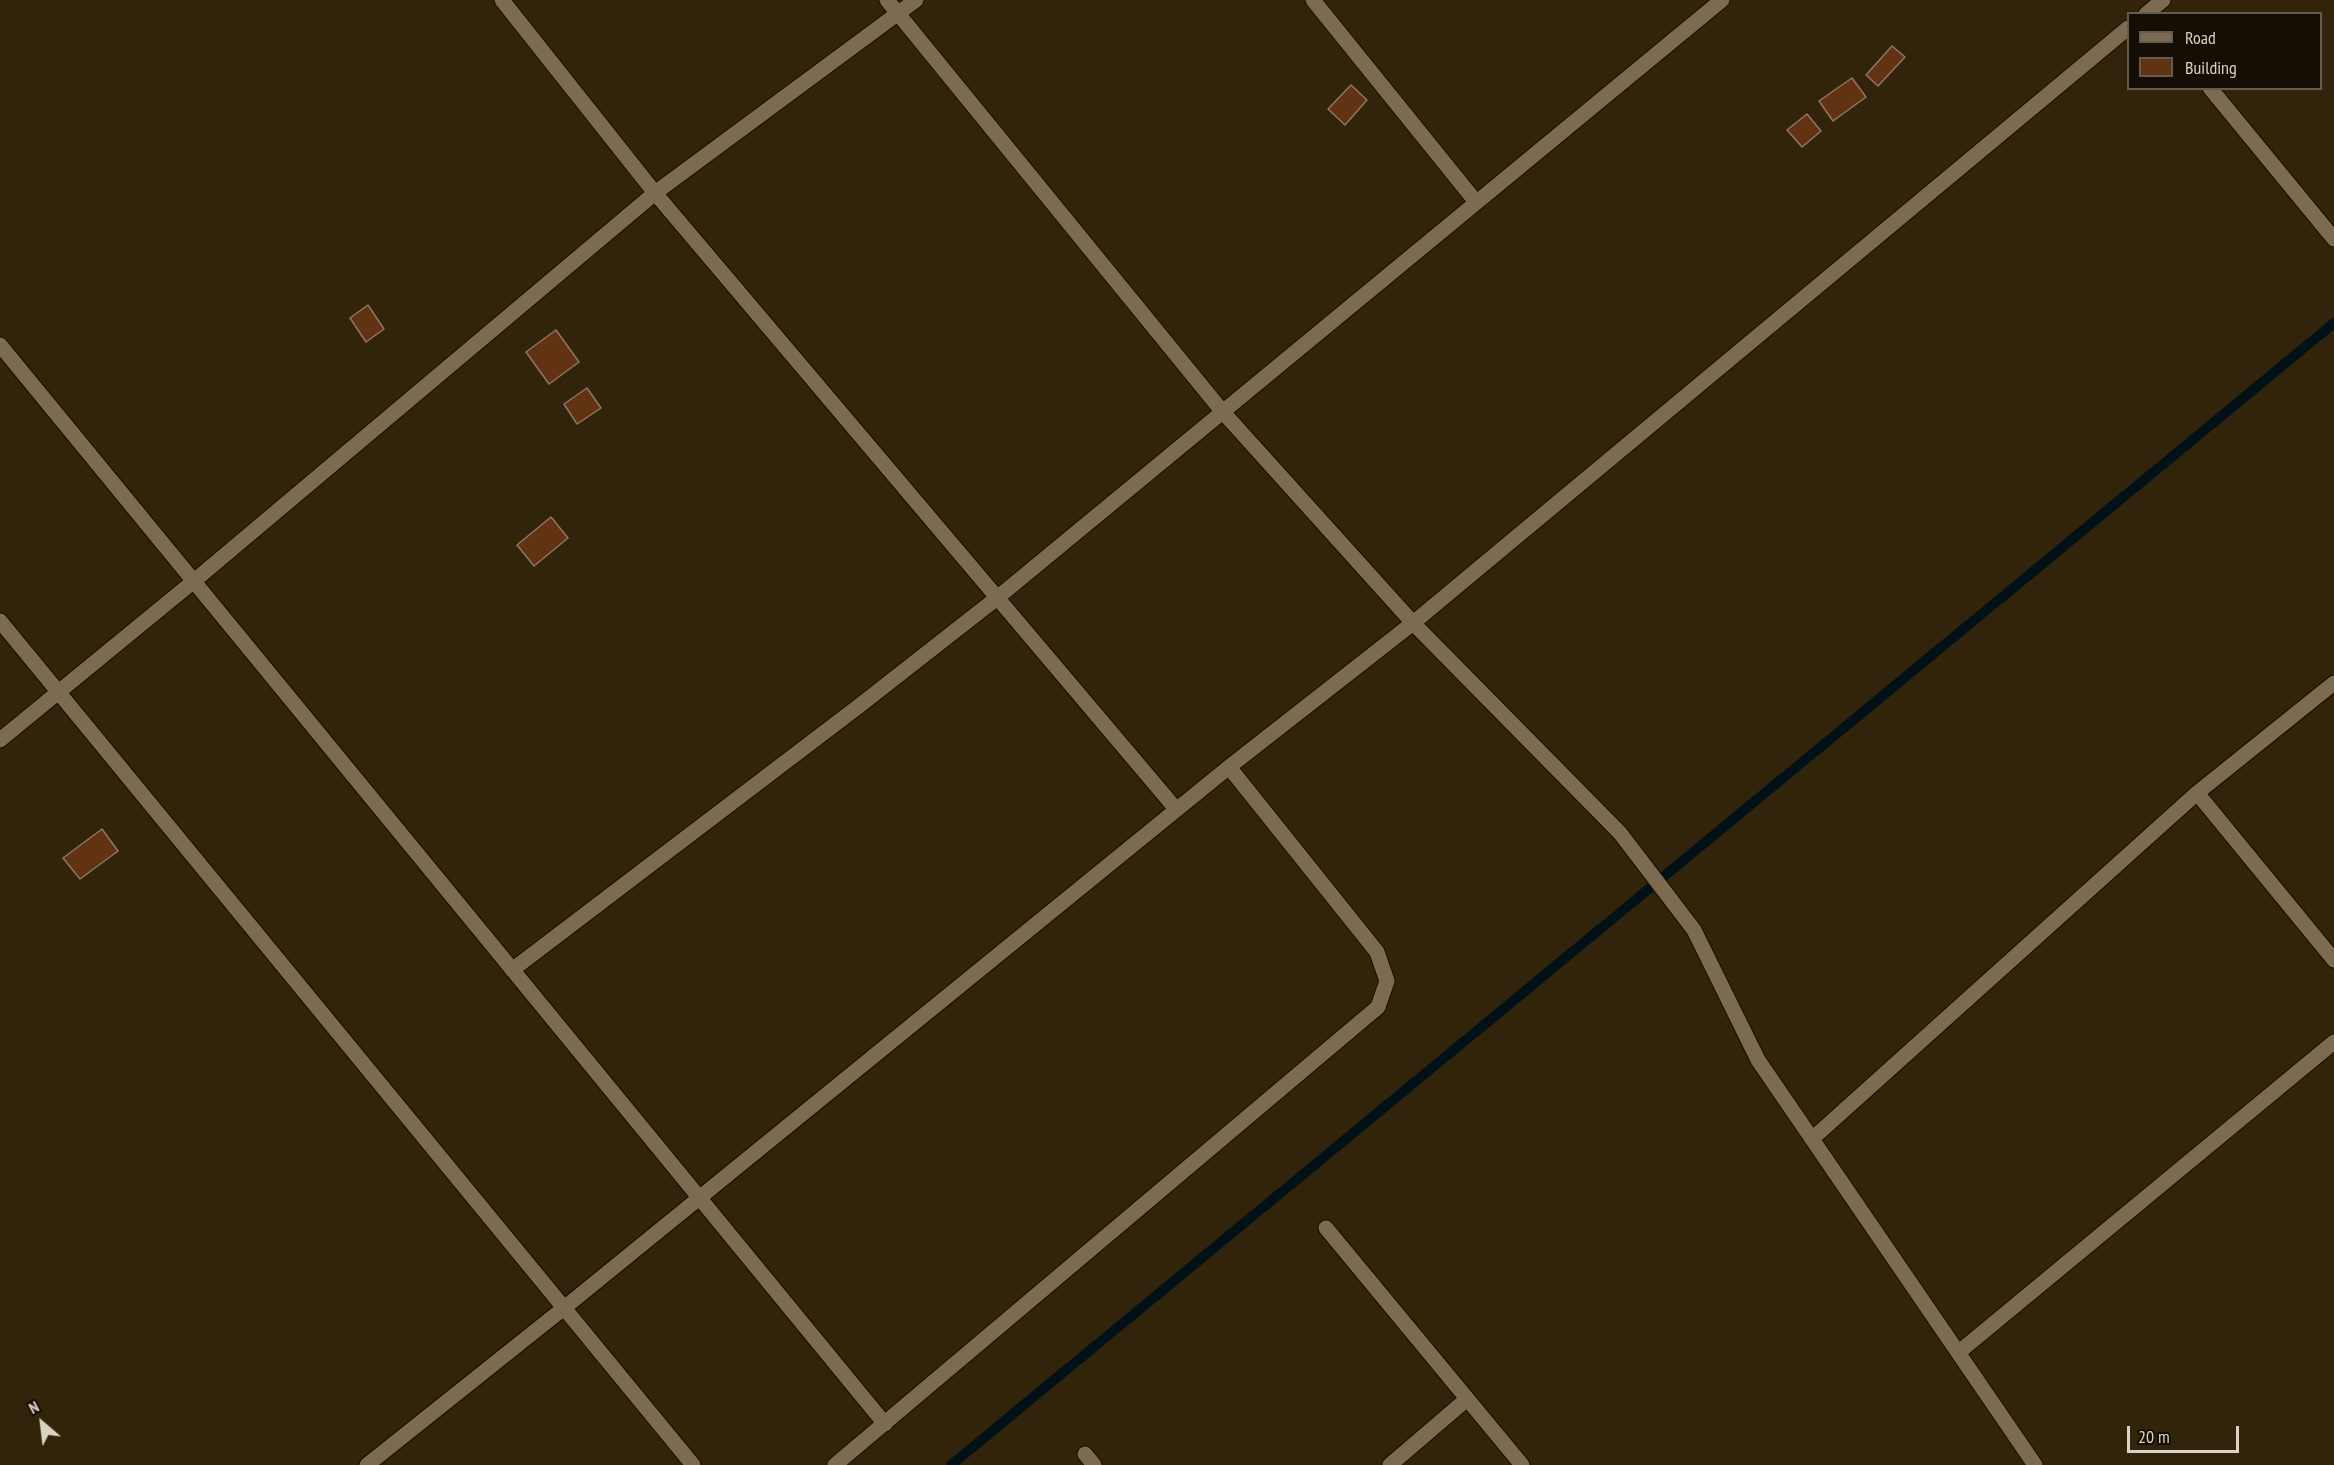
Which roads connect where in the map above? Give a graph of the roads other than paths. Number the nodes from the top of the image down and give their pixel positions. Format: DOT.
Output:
graph roads {
  1 [pos="502,0"];
  2 [pos="887,0"];
  3 [pos="916,0"];
  4 [pos="1313,0"];
  5 [pos="1722,0"];
  6 [pos="2137,0"];
  7 [pos="2163,0"];
  8 [pos="2146,12"];
  9 [pos="2148,12"];
  10 [pos="899,14"];
  11 [pos="2127,29"];
  12 [pos="2212,90"];
  13 [pos="656,193"];
  14 [pos="1476,202"];
  15 [pos="2334,239"];
  16 [pos="0,345"];
  17 [pos="1222,411"];
  18 [pos="194,581"];
  19 [pos="997,597"];
  20 [pos="0,621"];
  21 [pos="1413,623"];
  22 [pos="2334,683"];
  23 [pos="58,692"];
  24 [pos="0,740"];
  25 [pos="1229,767"];
  26 [pos="2197,793"];
  27 [pos="1176,809"];
  28 [pos="2334,960"];
  29 [pos="512,970"];
  30 [pos="2334,1042"];
  31 [pos="1812,1139"];
  32 [pos="699,1197"];
  33 [pos="1326,1228"];
  34 [pos="564,1308"];
  35 [pos="1959,1352"];
  36 [pos="1467,1399"];
  37 [pos="885,1424"];
  38 [pos="367,1465"];
  39 [pos="693,1465"];
  40 [pos="835,1465"];
  41 [pos="1390,1465"];
  42 [pos="1521,1465"];
  43 [pos="2035,1465"];
  1 -- 13 [label="street"];
  2 -- 10 [label="street"];
  3 -- 10 [label="street"];
  4 -- 14 [label="street"];
  5 -- 14 [label="street"];
  6 -- 8 [label="street"];
  7 -- 9 [label="street"];
  10 -- 13 [label="street"];
  10 -- 17 [label="street"];
  11 -- 21 [label="street"];
  12 -- 15 [label="street"];
  13 -- 18 [label="street"];
  13 -- 19 [label="street"];
  14 -- 17 [label="street"];
  16 -- 18 [label="street"];
  17 -- 19 [label="street"];
  17 -- 21 [label="street"];
  18 -- 23 [label="street"];
  18 -- 29 [label="street"];
  19 -- 27 [label="street"];
  19 -- 29 [label="street"];
  20 -- 23 [label="street"];
  21 -- 25 [label="street"];
  21 -- 31 [label="street"];
  22 -- 26 [label="street"];
  23 -- 24 [label="street"];
  23 -- 34 [label="street"];
  25 -- 27 [label="street"];
  25 -- 37 [label="street"];
  26 -- 28 [label="street"];
  26 -- 31 [label="street"];
  27 -- 32 [label="street"];
  29 -- 32 [label="street"];
  30 -- 35 [label="street"];
  31 -- 35 [label="street"];
  32 -- 34 [label="street"];
  32 -- 37 [label="street"];
  33 -- 36 [label="street"];
  34 -- 38 [label="street"];
  34 -- 39 [label="street"];
  35 -- 43 [label="street"];
  36 -- 41 [label="street"];
  36 -- 42 [label="street"];
  37 -- 40 [label="street"];
}
